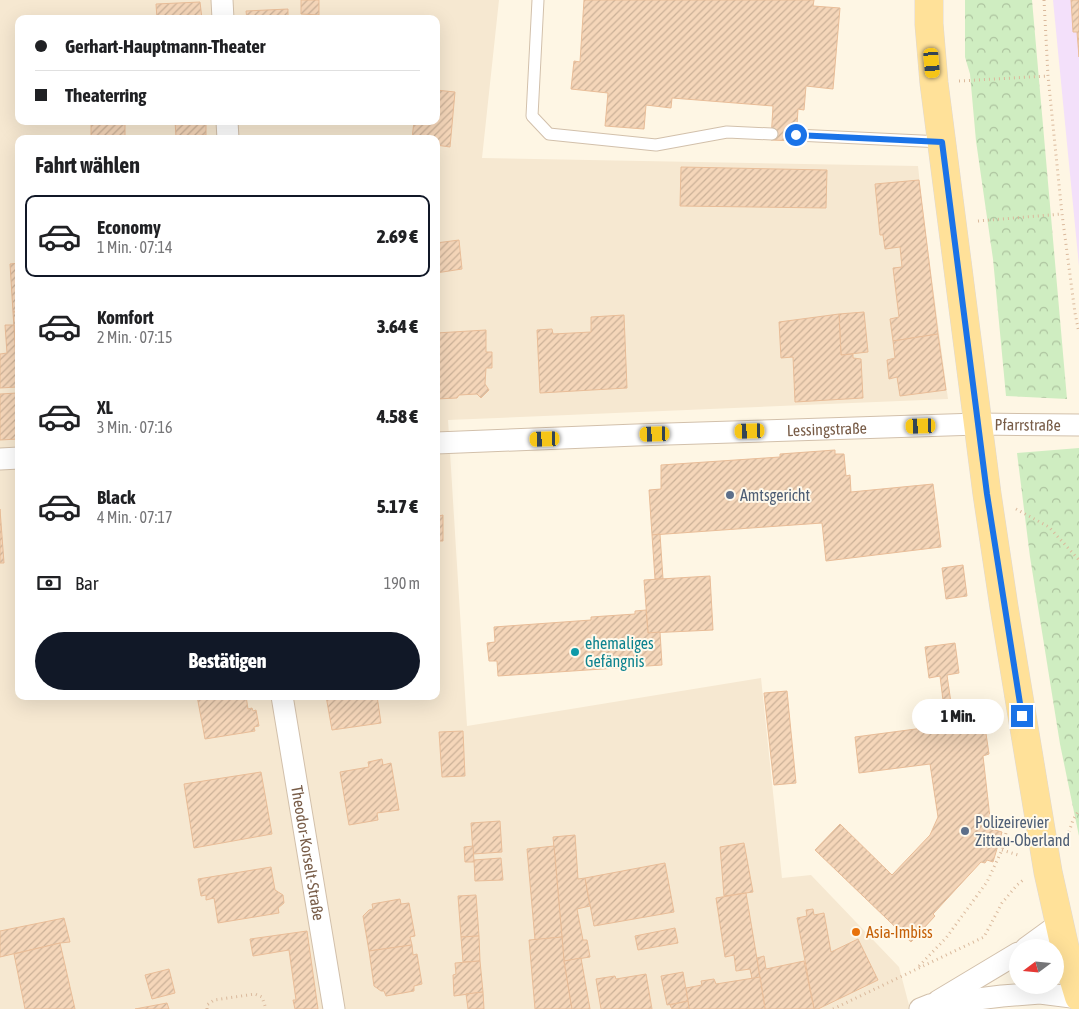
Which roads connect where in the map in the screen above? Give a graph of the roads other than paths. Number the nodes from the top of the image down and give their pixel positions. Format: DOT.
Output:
graph roads {
  1 [pos="222,0"];
  2 [pos="538,0"];
  3 [pos="929,0"];
  4 [pos="223,15"];
  5 [pos="772,134"];
  6 [pos="796,135"];
  7 [pos="942,142"];
  8 [pos="978,424"];
  9 [pos="1079,425"];
  10 [pos="440,443"];
  11 [pos="15,458"];
  12 [pos="0,459"];
  13 [pos="283,700"];
  14 [pos="1059,924"];
  15 [pos="1038,939"];
  16 [pos="1009,958"];
  17 [pos="1079,997"];
  18 [pos="925,1007"];
  19 [pos="334,1009"];
  1 -- 4 [label="street"];
  2 -- 5 [label="lane"];
  3 -- 7 [label="main road"];
  6 -- 7 [label="lane"];
  7 -- 8 [label="main road"];
  8 -- 9 [label="street, Pfarrstraße"];
  8 -- 10 [label="street, Lessingstraße"];
  8 -- 14 [label="main road"];
  11 -- 12 [label="street"];
  13 -- 19 [label="street, Theodor-Korselt-Straße"];
  14 -- 15 [label="street"];
  14 -- 17 [label="main road"];
  16 -- 18 [label="street"];
  17 -- 18 [label="street"];
}
